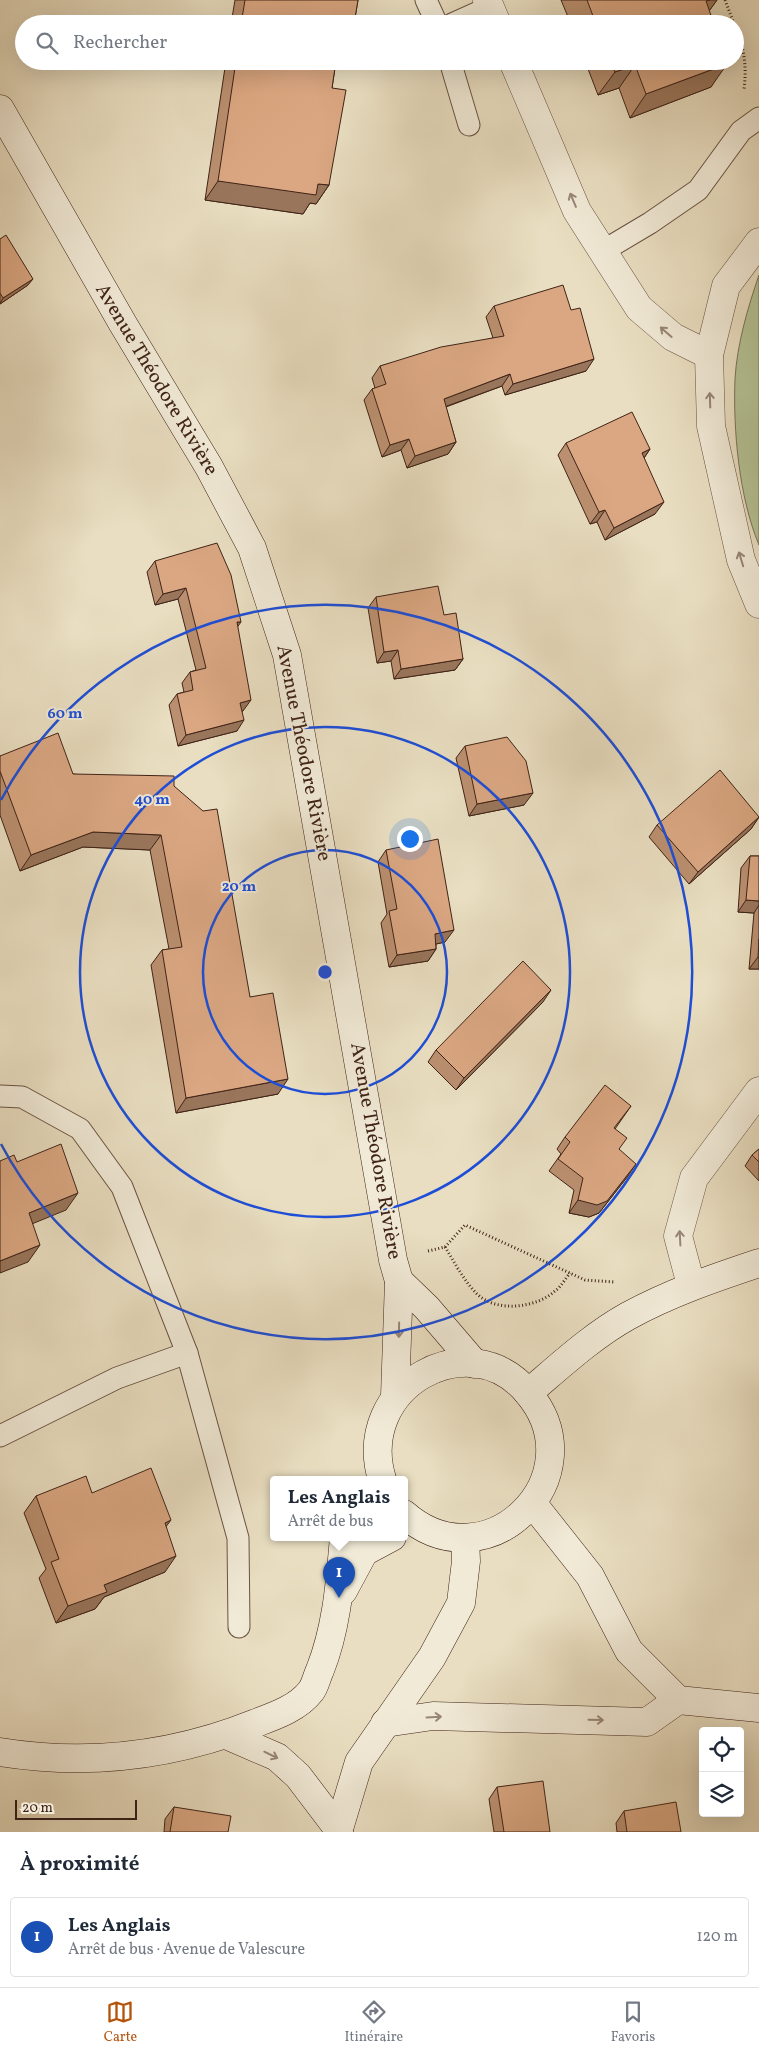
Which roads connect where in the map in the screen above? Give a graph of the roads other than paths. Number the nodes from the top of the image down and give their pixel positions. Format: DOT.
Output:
graph roads {
  1 [pos="426,0"];
  2 [pos="491,10"];
  3 [pos="433,15"];
  4 [pos="477,15"];
  5 [pos="453,70"];
  6 [pos="517,70"];
  7 [pos="0,109"];
  8 [pos="759,118"];
  9 [pos="469,125"];
  10 [pos="759,242"];
  11 [pos="603,251"];
  12 [pos="709,354"];
  13 [pos="759,604"];
  14 [pos="759,1091"];
  15 [pos="0,1096"];
  16 [pos="759,1263"];
  17 [pos="396,1271"];
  18 [pos="691,1285"];
  19 [pos="187,1353"];
  20 [pos="475,1364"];
  21 [pos="528,1393"];
  22 [pos="395,1396"];
  23 [pos="0,1436"];
  24 [pos="377,1440"];
  25 [pos="362,1476"];
  26 [pos="381,1476"];
  27 [pos="533,1504"];
  28 [pos="408,1523"];
  29 [pos="465,1538"];
  30 [pos="344,1541"];
  31 [pos="385,1541"];
  32 [pos="339,1598"];
  33 [pos="239,1627"];
  34 [pos="678,1700"];
  35 [pos="759,1708"];
  36 [pos="385,1723"];
  37 [pos="226,1735"];
  38 [pos="0,1752"];
  39 [pos="339,1831"];
  1 -- 3 [label="lane"];
  2 -- 4 [label="lane"];
  5 -- 9 [label="lane"];
  11 -- 6 [label="main road, one-way"];
  7 -- 17 [label="main road, Avenue Théodore Rivière"];
  8 -- 11 [label="lane"];
  10 -- 12 [label="main road"];
  12 -- 11 [label="main road, one-way"];
  13 -- 12 [label="main road, one-way"];
  18 -- 14 [label="main road, one-way"];
  15 -- 19 [label="lane"];
  16 -- 18 [label="main road"];
  17 -- 20 [label="main road, Avenue Théodore Rivière"];
  17 -- 22 [label="main road, Avenue Théodore Rivière, one-way"];
  18 -- 21 [label="main road"];
  19 -- 23 [label="lane"];
  19 -- 33 [label="lane"];
  20 -- 21 [label="main road"];
  20 -- 22 [label="main road"];
  21 -- 27 [label="main road"];
  22 -- 24 [label="main road"];
  24 -- 25 [label="main road"];
  24 -- 26 [label="main road"];
  27 -- 29 [label="main road"];
  27 -- 34 [label="main road"];
  28 -- 29 [label="main road"];
  29 -- 36 [label="main road"];
  30 -- 32 [label="main road"];
  31 -- 32 [label="main road"];
  32 -- 37 [label="main road"];
  34 -- 35 [label="main road"];
  36 -- 34 [label="main road, one-way"];
  36 -- 39 [label="main road"];
  37 -- 38 [label="main road"];
  37 -- 39 [label="main road, one-way"];
}
